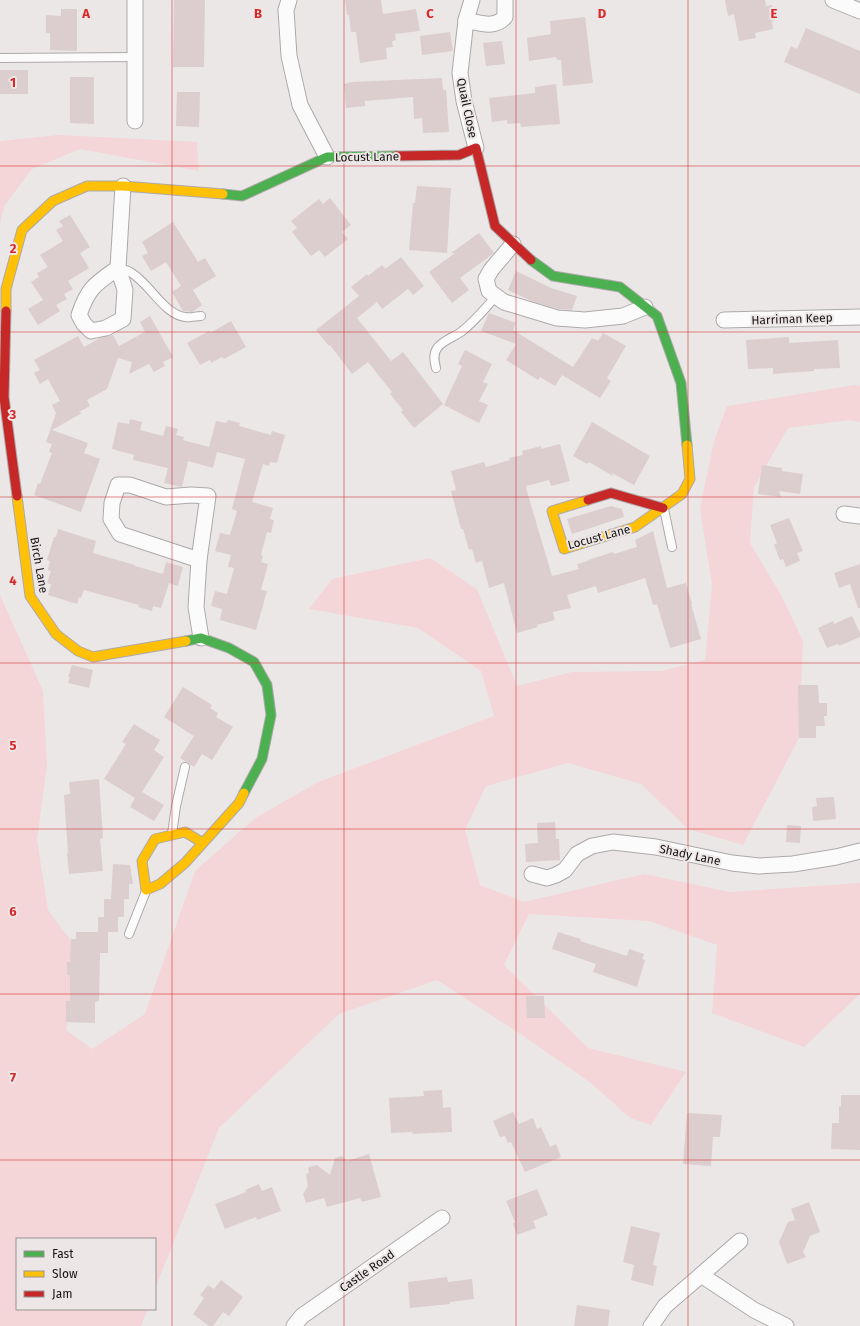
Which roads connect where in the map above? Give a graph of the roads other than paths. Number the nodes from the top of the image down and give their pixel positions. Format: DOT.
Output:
graph roads {
  1 [pos="135,0"];
  2 [pos="289,0"];
  3 [pos="472,0"];
  4 [pos="505,0"];
  5 [pos="833,0"];
  6 [pos="860,11"];
  7 [pos="466,20"];
  8 [pos="135,57"];
  9 [pos="0,58"];
  10 [pos="135,121"];
  11 [pos="476,148"];
  12 [pos="327,157"];
  13 [pos="87,186"];
  14 [pos="123,186"];
  15 [pos="513,244"];
  16 [pos="118,268"];
  17 [pos="496,296"];
  18 [pos="645,307"];
  19 [pos="201,316"];
  20 [pos="860,317"];
  21 [pos="724,320"];
  22 [pos="436,368"];
  23 [pos="664,508"];
  24 [pos="844,514"];
  25 [pos="860,516"];
  26 [pos="672,547"];
  27 [pos="199,560"];
  28 [pos="201,638"];
  29 [pos="185,767"];
  30 [pos="172,835"];
  31 [pos="203,843"];
  32 [pos="860,851"];
  33 [pos="532,874"];
  34 [pos="146,890"];
  35 [pos="129,934"];
  36 [pos="442,1218"];
  37 [pos="740,1241"];
  38 [pos="701,1275"];
  39 [pos="294,1326"];
  40 [pos="651,1326"];
  41 [pos="786,1326"];
  1 -- 8 [label="street"];
  2 -- 12 [label="street"];
  3 -- 7 [label="street, Quail Close"];
  4 -- 7 [label="street"];
  5 -- 6 [label="street"];
  7 -- 11 [label="street, Quail Close"];
  8 -- 9 [label="lane"];
  8 -- 10 [label="street"];
  11 -- 12 [label="street, Locust Lane"];
  11 -- 15 [label="street, Locust Lane"];
  12 -- 14 [label="street, Locust Lane"];
  13 -- 14 [label="street, Locust Lane"];
  13 -- 28 [label="street, Birch Lane"];
  14 -- 16 [label="street"];
  15 -- 17 [label="street"];
  15 -- 18 [label="street, Locust Lane"];
  16 -- 19 [label="lane"];
  17 -- 18 [label="street"];
  17 -- 22 [label="lane"];
  18 -- 23 [label="street, Locust Lane"];
  20 -- 21 [label="street, Harriman Keep"];
  23 -- 23 [label="street, Locust Lane"];
  23 -- 26 [label="lane"];
  24 -- 25 [label="street"];
  27 -- 27 [label="street"];
  27 -- 28 [label="street"];
  28 -- 31 [label="street"];
  29 -- 30 [label="lane"];
  30 -- 31 [label="street"];
  30 -- 34 [label="street"];
  31 -- 34 [label="street"];
  32 -- 33 [label="street, Shady Lane"];
  34 -- 35 [label="lane"];
  36 -- 39 [label="street, Castle Road"];
  37 -- 38 [label="street"];
  38 -- 40 [label="street"];
  38 -- 41 [label="street"];
}
